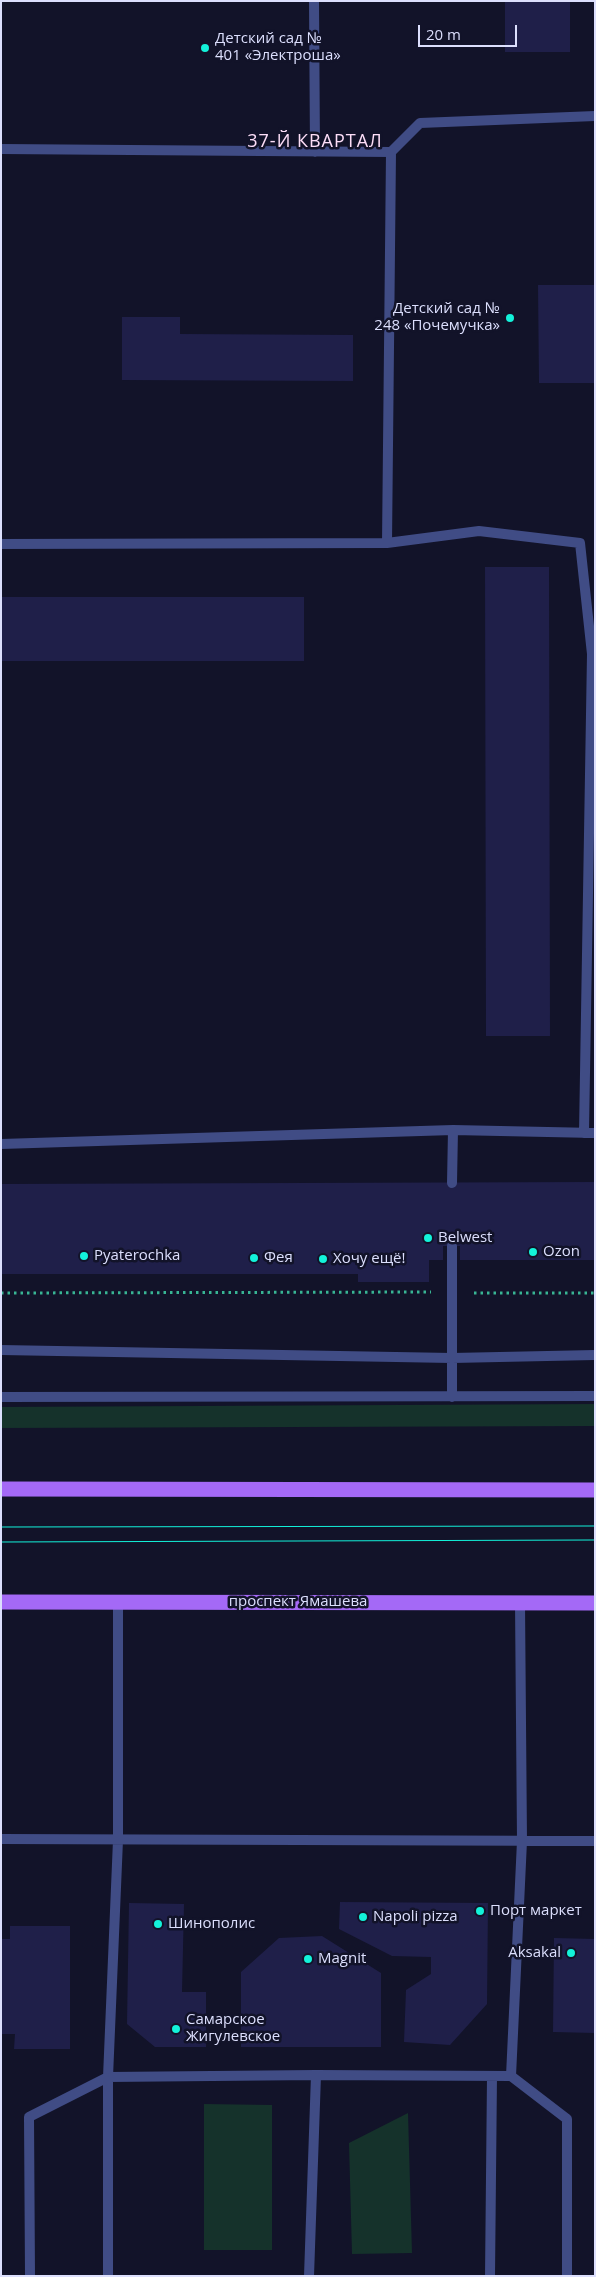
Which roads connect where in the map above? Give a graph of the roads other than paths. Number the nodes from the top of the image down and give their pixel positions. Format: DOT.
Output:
graph roads {
  1 [pos="314,1"];
  2 [pos="595,116"];
  3 [pos="1,149"];
  4 [pos="315,152"];
  5 [pos="391,152"];
  6 [pos="387,543"];
  7 [pos="1,544"];
  8 [pos="593,655"];
  9 [pos="453,1130"];
  10 [pos="584,1133"];
  11 [pos="595,1133"];
  12 [pos="1,1144"];
  13 [pos="452,1183"];
  14 [pos="452,1246"];
  15 [pos="1,1350"];
  16 [pos="595,1355"];
  17 [pos="452,1358"];
  18 [pos="1,1396"];
  19 [pos="452,1396"];
  20 [pos="595,1396"];
  21 [pos="1,1489"];
  22 [pos="595,1490"];
  23 [pos="118,1601"];
  24 [pos="1,1602"];
  25 [pos="520,1603"];
  26 [pos="595,1603"];
  27 [pos="1,1839"];
  28 [pos="118,1840"];
  29 [pos="522,1841"];
  30 [pos="595,1841"];
  31 [pos="316,2075"];
  32 [pos="492,2076"];
  33 [pos="511,2076"];
  34 [pos="108,2077"];
  35 [pos="30,2276"];
  36 [pos="108,2276"];
  37 [pos="310,2276"];
  38 [pos="490,2276"];
  39 [pos="567,2276"];
  1 -- 4 [label="lane"];
  2 -- 5 [label="lane"];
  3 -- 4 [label="lane"];
  4 -- 5 [label="lane"];
  5 -- 6 [label="lane"];
  6 -- 7 [label="lane"];
  6 -- 8 [label="lane"];
  8 -- 10 [label="lane"];
  9 -- 10 [label="lane"];
  9 -- 12 [label="lane"];
  9 -- 13 [label="lane"];
  10 -- 11 [label="lane"];
  14 -- 17 [label="lane"];
  15 -- 17 [label="lane"];
  16 -- 17 [label="lane"];
  17 -- 19 [label="lane"];
  18 -- 19 [label="lane"];
  19 -- 20 [label="lane"];
  21 -- 22 [label="main road"];
  23 -- 24 [label="main road, проспект Ямашева"];
  23 -- 25 [label="main road, проспект Ямашева"];
  23 -- 28 [label="lane"];
  25 -- 26 [label="main road, проспект Ямашева"];
  25 -- 29 [label="lane"];
  27 -- 28 [label="lane"];
  28 -- 29 [label="lane"];
  28 -- 34 [label="lane"];
  29 -- 30 [label="lane"];
  29 -- 33 [label="lane"];
  31 -- 32 [label="lane"];
  31 -- 34 [label="lane"];
  31 -- 37 [label="lane"];
  32 -- 33 [label="lane"];
  32 -- 38 [label="lane"];
  33 -- 39 [label="lane"];
  34 -- 35 [label="lane"];
  34 -- 36 [label="lane"];
}
